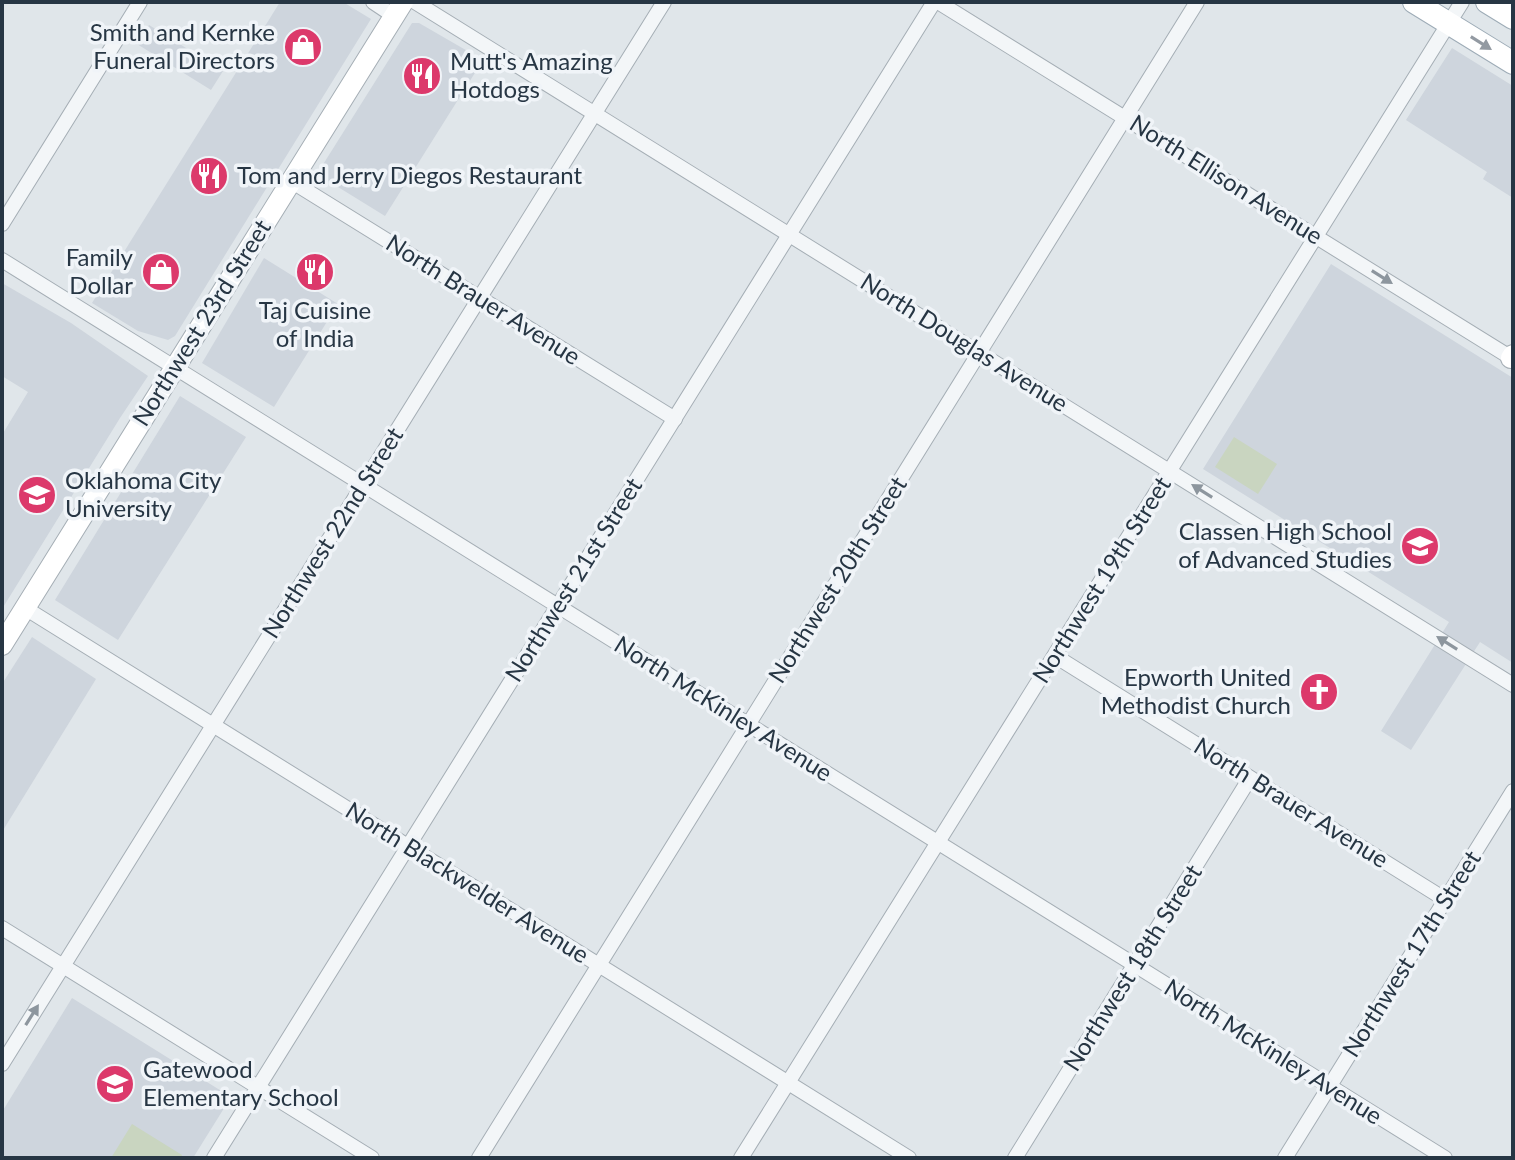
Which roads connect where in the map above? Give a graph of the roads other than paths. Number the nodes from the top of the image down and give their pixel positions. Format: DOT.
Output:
graph roads {
  1 [pos="140,2"];
  2 [pos="373,2"];
  3 [pos="415,2"];
  4 [pos="664,2"];
  5 [pos="936,2"];
  6 [pos="1197,2"];
  7 [pos="1414,2"];
  8 [pos="1462,2"];
  9 [pos="1487,2"];
  10 [pos="398,9"];
  11 [pos="1513,18"];
  12 [pos="1449,24"];
  13 [pos="1513,63"];
  14 [pos="594,113"];
  15 [pos="1125,118"];
  16 [pos="291,181"];
  17 [pos="2,224"];
  18 [pos="789,235"];
  19 [pos="1316,236"];
  20 [pos="2,260"];
  21 [pos="479,298"];
  22 [pos="979,353"];
  23 [pos="1512,357"];
  24 [pos="174,367"];
  25 [pos="675,419"];
  26 [pos="1170,471"];
  27 [pos="362,485"];
  28 [pos="558,606"];
  29 [pos="25,608"];
  30 [pos="2,645"];
  31 [pos="1055,656"];
  32 [pos="1513,685"];
  33 [pos="213,725"];
  34 [pos="748,725"];
  35 [pos="1250,778"];
  36 [pos="1513,791"];
  37 [pos="938,842"];
  38 [pos="408,847"];
  39 [pos="1446,900"];
  40 [pos="2,928"];
  41 [pos="599,965"];
  42 [pos="1134,965"];
  43 [pos="63,966"];
  44 [pos="2,1064"];
  45 [pos="788,1083"];
  46 [pos="1330,1086"];
  47 [pos="258,1087"];
  48 [pos="214,1158"];
  49 [pos="372,1158"];
  50 [pos="479,1158"];
  51 [pos="741,1158"];
  52 [pos="909,1158"];
  53 [pos="1015,1158"];
  54 [pos="1285,1158"];
  55 [pos="1445,1158"];
  1 -- 17 [label="street"];
  2 -- 10 [label="street"];
  3 -- 14 [label="street, North Douglas Avenue"];
  4 -- 14 [label="street, Northwest 22nd Street"];
  5 -- 15 [label="street, North Ellison Avenue"];
  5 -- 18 [label="street, Northwest 21st Street"];
  6 -- 15 [label="street, Northwest 20th Street"];
  7 -- 12 [label="main road"];
  8 -- 12 [label="street, Northwest 19th Street"];
  9 -- 11 [label="main road"];
  10 -- 16 [label="main road, Northwest 23rd Street"];
  12 -- 13 [label="main road, one-way"];
  12 -- 19 [label="street, Northwest 19th Street"];
  14 -- 18 [label="street, North Douglas Avenue"];
  14 -- 21 [label="street, Northwest 22nd Street"];
  15 -- 19 [label="street, North Ellison Avenue"];
  15 -- 22 [label="street, Northwest 20th Street"];
  16 -- 21 [label="street, North Brauer Avenue"];
  16 -- 24 [label="main road, Northwest 23rd Street"];
  18 -- 22 [label="street, North Douglas Avenue"];
  18 -- 25 [label="street, Northwest 21st Street"];
  19 -- 23 [label="street, North Ellison Avenue, one-way"];
  19 -- 26 [label="street, Northwest 19th Street"];
  20 -- 24 [label="street, North McKinley Avenue"];
  21 -- 25 [label="street, North Brauer Avenue"];
  21 -- 27 [label="street, Northwest 22nd Street"];
  22 -- 26 [label="street, North Douglas Avenue"];
  22 -- 34 [label="street, Northwest 20th Street"];
  24 -- 27 [label="street, North McKinley Avenue"];
  24 -- 29 [label="main road, Northwest 23rd Street"];
  25 -- 28 [label="street, Northwest 21st Street"];
  26 -- 31 [label="street, Northwest 19th Street"];
  32 -- 26 [label="street, North Douglas Avenue, one-way"];
  27 -- 28 [label="street, North McKinley Avenue"];
  27 -- 33 [label="street, Northwest 22nd Street"];
  28 -- 34 [label="street, North McKinley Avenue"];
  28 -- 38 [label="street, Northwest 21st Street"];
  29 -- 30 [label="main road, Northwest 23rd Street"];
  29 -- 33 [label="street, North Blackwelder Avenue"];
  31 -- 35 [label="street, North Brauer Avenue"];
  31 -- 37 [label="street, Northwest 19th Street"];
  33 -- 38 [label="street, North Blackwelder Avenue"];
  33 -- 43 [label="street, Northwest 22nd Street"];
  34 -- 37 [label="street, North McKinley Avenue"];
  34 -- 41 [label="street, Northwest 20th Street"];
  35 -- 39 [label="street, North Brauer Avenue"];
  35 -- 42 [label="street, Northwest 18th Street"];
  36 -- 39 [label="street, Northwest 17th Street"];
  37 -- 42 [label="street, North McKinley Avenue"];
  37 -- 45 [label="street, Northwest 19th Street"];
  38 -- 41 [label="street, North Blackwelder Avenue"];
  38 -- 47 [label="street, Northwest 21st Street"];
  39 -- 46 [label="street, Northwest 17th Street"];
  40 -- 43 [label="street"];
  41 -- 45 [label="street, North Blackwelder Avenue"];
  41 -- 50 [label="street, Northwest 20th Street"];
  42 -- 46 [label="street, North McKinley Avenue"];
  42 -- 53 [label="street, Northwest 18th Street"];
  44 -- 43 [label="street, Northwest 22nd Street, one-way"];
  43 -- 47 [label="street"];
  45 -- 51 [label="street, Northwest 19th Street"];
  45 -- 52 [label="street, North Blackwelder Avenue"];
  46 -- 54 [label="street, Northwest 17th Street"];
  46 -- 55 [label="street, North McKinley Avenue"];
  47 -- 48 [label="street, Northwest 21st Street"];
  47 -- 49 [label="street"];
}
